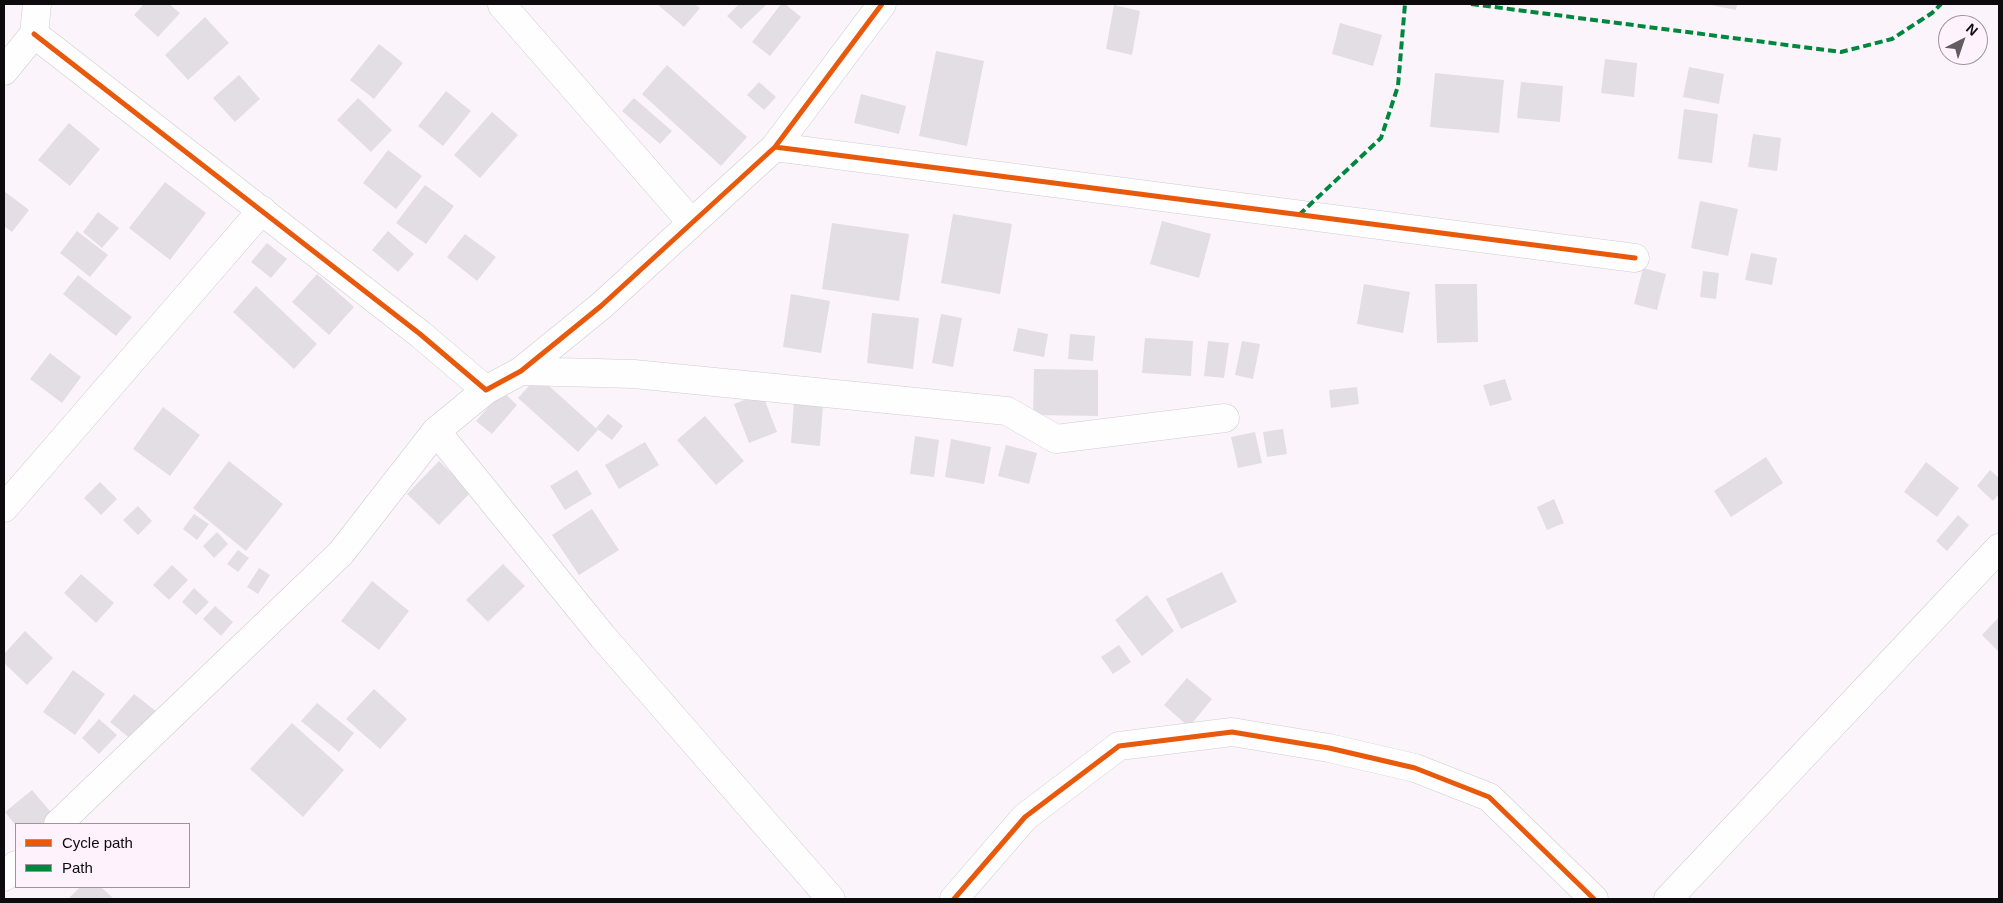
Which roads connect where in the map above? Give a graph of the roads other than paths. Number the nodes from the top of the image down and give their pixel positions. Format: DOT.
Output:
graph roads {
  1 [pos="37,4"];
  2 [pos="502,4"];
  3 [pos="882,4"];
  4 [pos="34,34"];
  5 [pos="4,71"];
  6 [pos="775,147"];
  7 [pos="262,210"];
  8 [pos="691,222"];
  9 [pos="1635,258"];
  10 [pos="522,371"];
  11 [pos="486,390"];
  12 [pos="1225,418"];
  13 [pos="436,431"];
  14 [pos="4,508"];
  15 [pos="1999,548"];
  16 [pos="59,823"];
  17 [pos="15,866"];
  18 [pos="4,877"];
  19 [pos="831,899"];
  20 [pos="954,899"];
  21 [pos="1594,899"];
  22 [pos="1668,899"];
  1 -- 4 [label="street"];
  2 -- 8 [label="street"];
  3 -- 6 [label="street"];
  4 -- 5 [label="street"];
  4 -- 7 [label="street"];
  6 -- 8 [label="street"];
  6 -- 9 [label="street"];
  7 -- 11 [label="street"];
  7 -- 14 [label="street"];
  8 -- 10 [label="street"];
  10 -- 11 [label="street"];
  10 -- 12 [label="street"];
  11 -- 13 [label="street"];
  13 -- 16 [label="street"];
  13 -- 19 [label="street"];
  15 -- 22 [label="street"];
  17 -- 18 [label="street"];
  20 -- 21 [label="street"];
}
